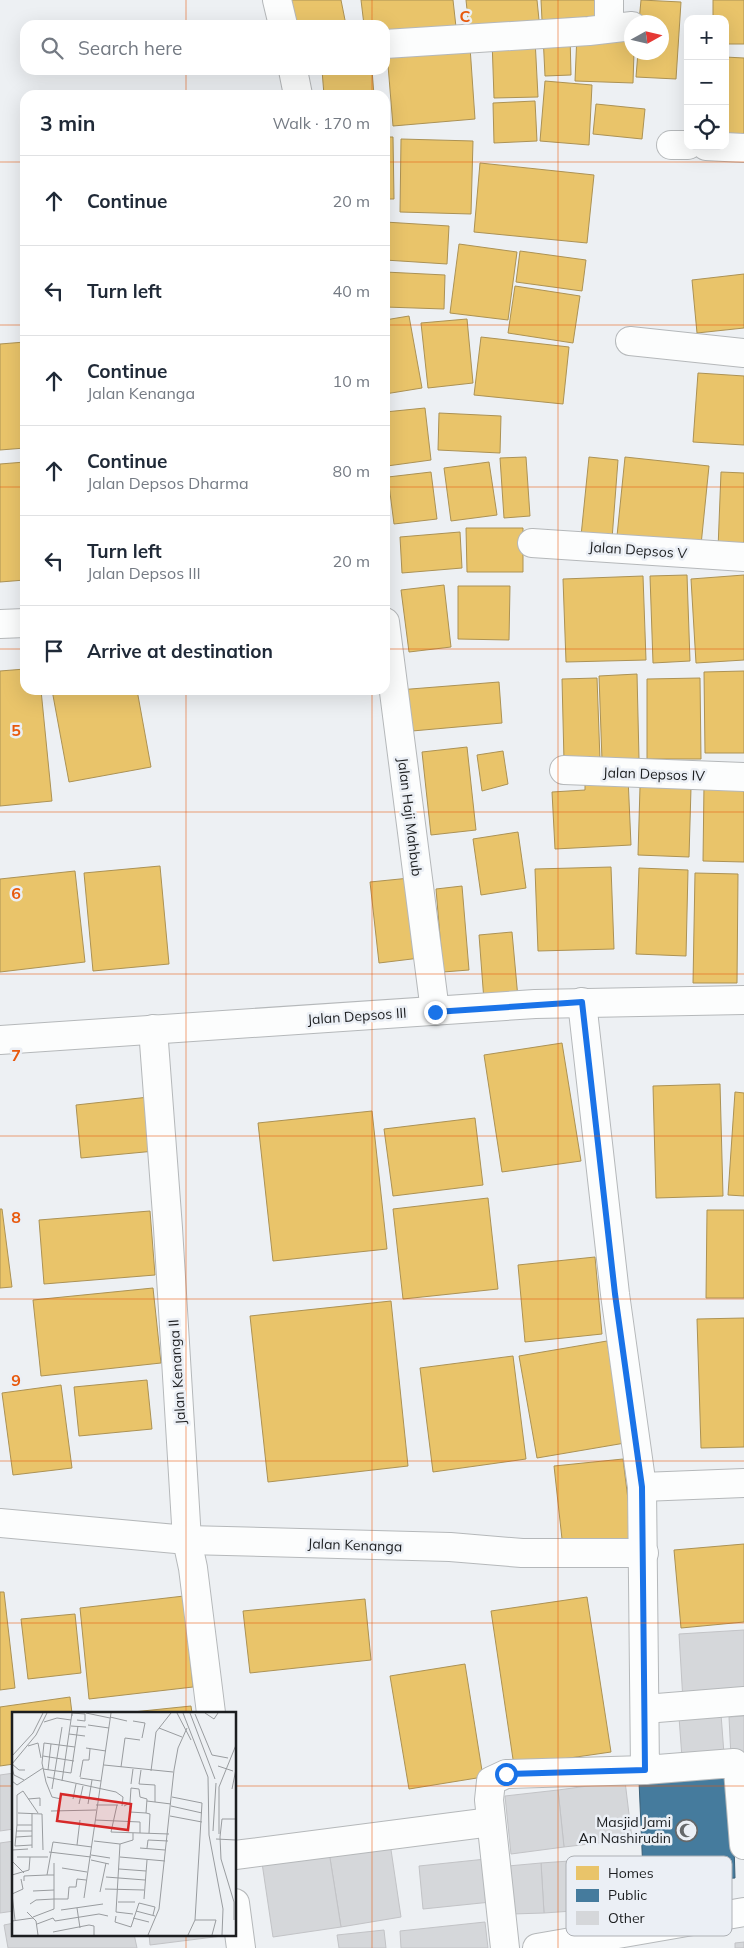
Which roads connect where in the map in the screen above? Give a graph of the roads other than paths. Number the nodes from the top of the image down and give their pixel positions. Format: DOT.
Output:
graph roads {
  1 [pos="277,0"];
  2 [pos="610,0"];
  3 [pos="282,20"];
  4 [pos="620,27"];
  5 [pos="390,44"];
  6 [pos="294,75"];
  7 [pos="297,90"];
  8 [pos="729,147"];
  9 [pos="744,148"];
  10 [pos="630,341"];
  11 [pos="744,353"];
  12 [pos="532,543"];
  13 [pos="744,558"];
  14 [pos="0,624"];
  15 [pos="20,624"];
  16 [pos="390,661"];
  17 [pos="564,770"];
  18 [pos="744,777"];
  19 [pos="744,1000"];
  20 [pos="582,1002"];
  21 [pos="435,1012"];
  22 [pos="153,1029"];
  23 [pos="0,1040"];
  24 [pos="744,1483"];
  25 [pos="642,1487"];
  26 [pos="0,1523"];
  27 [pos="188,1540"];
  28 [pos="644,1553"];
  29 [pos="744,1701"];
  30 [pos="646,1709"];
  31 [pos="211,1712"];
  32 [pos="645,1770"];
  33 [pos="491,1822"];
  34 [pos="744,1845"];
  35 [pos="236,1856"];
  36 [pos="236,1910"];
  37 [pos="606,1936"];
  38 [pos="241,1948"];
  39 [pos="505,1948"];
  40 [pos="537,1948"];
  1 -- 3 [label="street"];
  2 -- 4 [label="street"];
  4 -- 5 [label="street"];
  6 -- 7 [label="street"];
  8 -- 9 [label="street"];
  10 -- 11 [label="street"];
  12 -- 13 [label="street, Jalan Depsos V"];
  14 -- 15 [label="street"];
  16 -- 21 [label="street, Jalan Haji Mahbub"];
  17 -- 18 [label="street, Jalan Depsos IV"];
  19 -- 20 [label="street, Jalan Depsos III"];
  20 -- 21 [label="street, Jalan Depsos III"];
  20 -- 25 [label="street"];
  21 -- 22 [label="street, Jalan Depsos III"];
  22 -- 23 [label="street, Jalan Depsos III"];
  22 -- 27 [label="street, Jalan Kenanga II"];
  24 -- 25 [label="street"];
  25 -- 28 [label="street"];
  26 -- 27 [label="street, Jalan Kenanga"];
  27 -- 28 [label="street, Jalan Kenanga"];
  27 -- 31 [label="street, Jalan Kenanga II"];
  28 -- 30 [label="street"];
  29 -- 30 [label="street"];
  30 -- 32 [label="street"];
  32 -- 33 [label="street"];
  32 -- 34 [label="street"];
  33 -- 35 [label="street"];
  33 -- 39 [label="street"];
  36 -- 38 [label="street"];
  37 -- 40 [label="street"];
}
